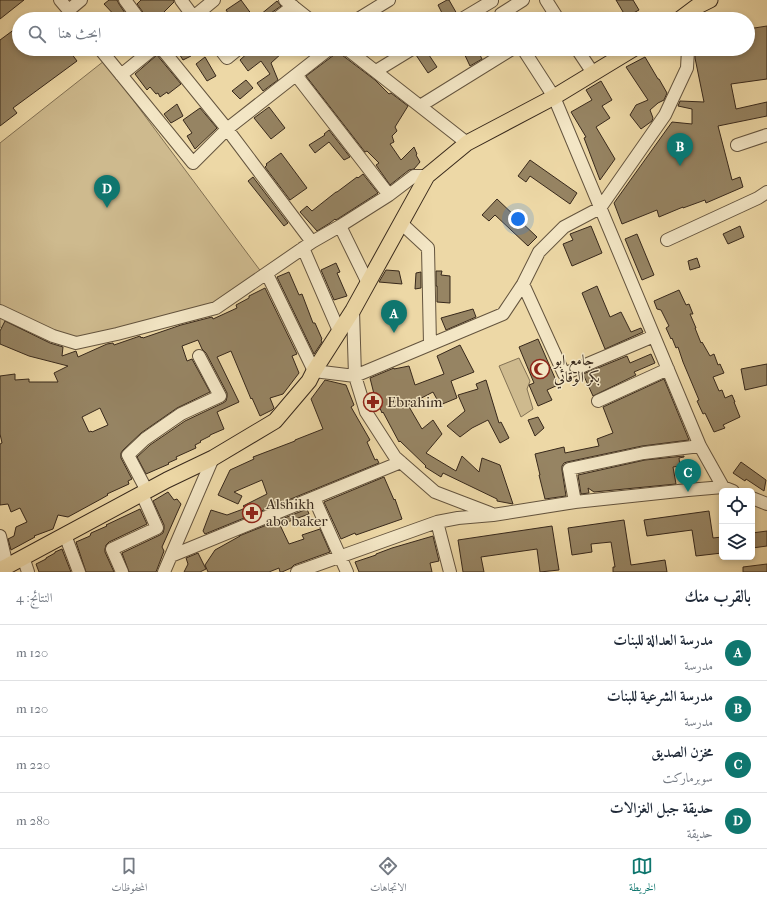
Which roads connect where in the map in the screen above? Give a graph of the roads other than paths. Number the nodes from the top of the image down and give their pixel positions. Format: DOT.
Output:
graph roads {
  1 [pos="60,0"];
  2 [pos="81,0"];
  3 [pos="124,0"];
  4 [pos="181,0"];
  5 [pos="214,0"];
  6 [pos="389,0"];
  7 [pos="492,0"];
  8 [pos="523,0"];
  9 [pos="546,0"];
  10 [pos="710,0"];
  11 [pos="288,2"];
  12 [pos="693,4"];
  13 [pos="70,12"];
  14 [pos="74,12"];
  15 [pos="133,12"];
  16 [pos="189,12"];
  17 [pos="200,12"];
  18 [pos="281,12"];
  19 [pos="300,12"];
  20 [pos="369,12"];
  21 [pos="473,12"];
  22 [pos="500,12"];
  23 [pos="507,12"];
  24 [pos="554,12"];
  25 [pos="686,12"];
  26 [pos="106,56"];
  27 [pos="145,56"];
  28 [pos="168,56"];
  29 [pos="321,56"];
  30 [pos="356,56"];
  31 [pos="401,56"];
  32 [pos="501,56"];
  33 [pos="528,56"];
  34 [pos="582,56"];
  35 [pos="621,56"];
  36 [pos="688,56"];
  37 [pos="376,71"];
  38 [pos="593,73"];
  39 [pos="122,75"];
  40 [pos="296,75"];
  41 [pos="554,97"];
  42 [pos="420,106"];
  43 [pos="227,129"];
  44 [pos="767,135"];
  45 [pos="467,143"];
  46 [pos="737,145"];
  47 [pos="427,176"];
  48 [pos="767,192"];
  49 [pos="389,195"];
  50 [pos="600,208"];
  51 [pos="401,223"];
  52 [pos="340,226"];
  53 [pos="667,240"];
  54 [pos="308,245"];
  55 [pos="267,274"];
  56 [pos="368,283"];
  57 [pos="524,284"];
  58 [pos="353,310"];
  59 [pos="0,311"];
  60 [pos="340,331"];
  61 [pos="654,336"];
  62 [pos="430,344"];
  63 [pos="199,356"];
  64 [pos="668,369"];
  65 [pos="314,371"];
  66 [pos="355,376"];
  67 [pos="598,401"];
  68 [pos="700,446"];
  69 [pos="213,458"];
  70 [pos="401,462"];
  71 [pos="727,488"];
  72 [pos="719,489"];
  73 [pos="144,492"];
  74 [pos="314,498"];
  75 [pos="755,498"];
  76 [pos="766,500"];
  77 [pos="575,502"];
  78 [pos="493,514"];
  79 [pos="437,522"];
  80 [pos="65,535"];
  81 [pos="0,536"];
  82 [pos="171,556"];
  83 [pos="341,556"];
  84 [pos="23,558"];
  85 [pos="4,568"];
  86 [pos="28,572"];
  87 [pos="79,572"];
  88 [pos="122,572"];
  89 [pos="164,572"];
  90 [pos="297,572"];
  91 [pos="347,572"];
  92 [pos="450,572"];
  1 -- 13 [label="street"];
  2 -- 14 [label="street"];
  3 -- 15 [label="street"];
  4 -- 16 [label="street"];
  5 -- 17 [label="street"];
  6 -- 20 [label="street"];
  7 -- 21 [label="street"];
  7 -- 22 [label="street"];
  8 -- 23 [label="street"];
  9 -- 24 [label="street"];
  10 -- 12 [label="main road"];
  11 -- 18 [label="street"];
  11 -- 19 [label="street"];
  12 -- 25 [label="main road"];
  26 -- 39 [label="street"];
  27 -- 39 [label="street"];
  28 -- 43 [label="street"];
  29 -- 40 [label="street"];
  30 -- 37 [label="street"];
  31 -- 37 [label="street"];
  32 -- 42 [label="street"];
  33 -- 41 [label="street"];
  34 -- 38 [label="street"];
  35 -- 38 [label="main road"];
  36 -- 50 [label="street"];
  37 -- 42 [label="street"];
  38 -- 41 [label="main road"];
  39 -- 43 [label="street"];
  40 -- 43 [label="street"];
  40 -- 49 [label="street"];
  41 -- 45 [label="main road"];
  41 -- 50 [label="street"];
  42 -- 45 [label="street"];
  43 -- 54 [label="street"];
  44 -- 46 [label="street"];
  45 -- 47 [label="main road"];
  47 -- 49 [label="street"];
  47 -- 51 [label="main road"];
  48 -- 53 [label="street"];
  49 -- 52 [label="street"];
  50 -- 57 [label="street"];
  50 -- 61 [label="street"];
  51 -- 56 [label="main road"];
  51 -- 62 [label="street"];
  52 -- 54 [label="street"];
  52 -- 56 [label="street"];
  54 -- 55 [label="street"];
  54 -- 60 [label="street"];
  55 -- 59 [label="street"];
  55 -- 65 [label="street"];
  56 -- 58 [label="main road"];
  57 -- 61 [label="street"];
  57 -- 62 [label="street"];
  58 -- 60 [label="main road"];
  58 -- 66 [label="street"];
  60 -- 65 [label="main road"];
  61 -- 64 [label="street"];
  62 -- 66 [label="street"];
  63 -- 73 [label="street"];
  64 -- 67 [label="street"];
  64 -- 68 [label="street"];
  65 -- 66 [label="street"];
  65 -- 69 [label="main road"];
  66 -- 70 [label="street"];
  68 -- 71 [label="street"];
  68 -- 77 [label="street"];
  69 -- 73 [label="main road"];
  69 -- 82 [label="street"];
  70 -- 74 [label="street"];
  70 -- 78 [label="street"];
  72 -- 77 [label="street"];
  73 -- 80 [label="main road"];
  73 -- 88 [label="street"];
  74 -- 82 [label="street"];
  74 -- 83 [label="street"];
  75 -- 76 [label="street"];
  77 -- 78 [label="street"];
  78 -- 79 [label="street"];
  79 -- 83 [label="street"];
  79 -- 92 [label="street"];
  80 -- 84 [label="main road"];
  80 -- 87 [label="street"];
  81 -- 85 [label="street"];
  82 -- 89 [label="street"];
  83 -- 90 [label="street"];
  83 -- 91 [label="street"];
  84 -- 85 [label="main road"];
  84 -- 86 [label="street"];
}
